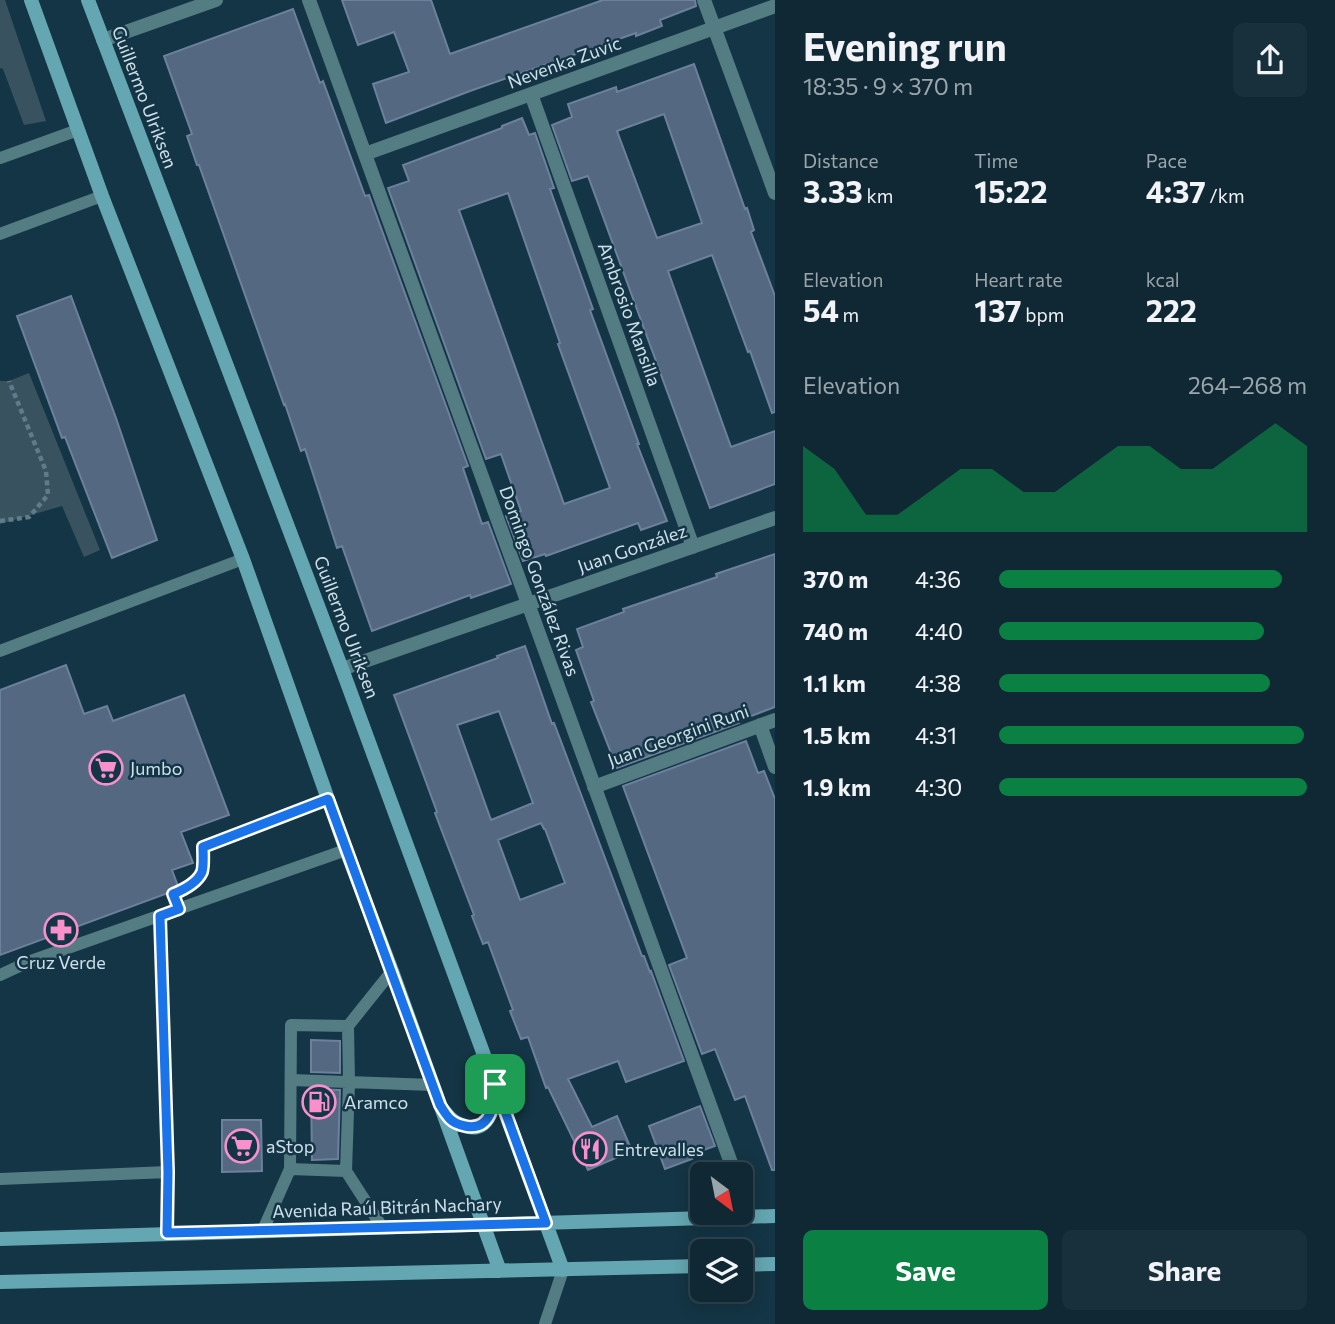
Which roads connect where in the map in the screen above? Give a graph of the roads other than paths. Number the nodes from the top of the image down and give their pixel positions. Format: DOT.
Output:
graph roads {
  1 [pos="32,0"];
  2 [pos="88,0"];
  3 [pos="216,0"];
  4 [pos="309,0"];
  5 [pos="704,0"];
  6 [pos="775,6"];
  7 [pos="714,28"];
  8 [pos="103,40"];
  9 [pos="531,94"];
  10 [pos="78,130"];
  11 [pos="365,154"];
  12 [pos="0,158"];
  13 [pos="775,193"];
  14 [pos="102,196"];
  15 [pos="0,234"];
  16 [pos="775,519"];
  17 [pos="692,547"];
  18 [pos="243,559"];
  19 [pos="528,604"];
  20 [pos="0,651"];
  21 [pos="342,669"];
  22 [pos="775,720"];
  23 [pos="760,726"];
  24 [pos="775,766"];
  25 [pos="594,787"];
  26 [pos="346,850"];
  27 [pos="160,916"];
  28 [pos="392,971"];
  29 [pos="0,975"];
  30 [pos="348,1026"];
  31 [pos="292,1080"];
  32 [pos="349,1082"];
  33 [pos="495,1084"];
  34 [pos="433,1085"];
  35 [pos="440,1105"];
  36 [pos="730,1162"];
  37 [pos="290,1169"];
  38 [pos="346,1171"];
  39 [pos="168,1172"];
  40 [pos="0,1179"];
  41 [pos="753,1216"];
  42 [pos="775,1216"];
  43 [pos="690,1218"];
  44 [pos="483,1223"];
  45 [pos="546,1223"];
  46 [pos="382,1227"];
  47 [pos="263,1230"];
  48 [pos="167,1233"];
  49 [pos="0,1238"];
  50 [pos="775,1264"];
  51 [pos="753,1265"];
  52 [pos="690,1266"];
  53 [pos="563,1270"];
  54 [pos="500,1271"];
  55 [pos="0,1282"];
  56 [pos="545,1324"];
  1 -- 10 [label="main road"];
  2 -- 8 [label="main road, Guillermo Ulriksen"];
  3 -- 8 [label="street"];
  4 -- 11 [label="street, Domingo González Rivas"];
  5 -- 7 [label="street"];
  6 -- 7 [label="street, Nevenka Zuvic"];
  7 -- 9 [label="street, Nevenka Zuvic"];
  7 -- 13 [label="street"];
  8 -- 21 [label="main road, Guillermo Ulriksen"];
  9 -- 11 [label="street, Nevenka Zuvic"];
  9 -- 17 [label="street, Ambrosio Mansilla"];
  10 -- 12 [label="lane"];
  10 -- 14 [label="main road"];
  11 -- 19 [label="street, Domingo González Rivas"];
  14 -- 15 [label="lane"];
  14 -- 18 [label="main road"];
  16 -- 17 [label="street, Juan González"];
  17 -- 19 [label="street, Juan González"];
  18 -- 20 [label="lane"];
  18 -- 26 [label="main road"];
  19 -- 21 [label="street, Juan González"];
  19 -- 25 [label="street, Domingo González Rivas"];
  21 -- 33 [label="main road, Guillermo Ulriksen"];
  22 -- 23 [label="street, Juan Georgini Runi"];
  23 -- 24 [label="street"];
  23 -- 25 [label="street, Juan Georgini Runi"];
  25 -- 36 [label="street, Domingo González Rivas"];
  26 -- 27 [label="lane"];
  26 -- 28 [label="main road"];
  27 -- 29 [label="lane"];
  27 -- 39 [label="lane"];
  28 -- 30 [label="lane"];
  28 -- 34 [label="main road"];
  30 -- 31 [label="lane"];
  30 -- 32 [label="lane"];
  31 -- 32 [label="lane"];
  31 -- 37 [label="lane"];
  32 -- 34 [label="lane"];
  32 -- 38 [label="lane"];
  33 -- 35 [label="main road"];
  33 -- 45 [label="main road, Guillermo Ulriksen"];
  34 -- 35 [label="main road"];
  35 -- 44 [label="main road"];
  37 -- 38 [label="lane"];
  37 -- 47 [label="lane"];
  38 -- 46 [label="lane"];
  39 -- 40 [label="lane"];
  39 -- 48 [label="lane"];
  41 -- 42 [label="main road, Avenida Raúl Bitrán Nachary"];
  43 -- 45 [label="main road, Avenida Raúl Bitrán Nachary"];
  44 -- 45 [label="main road, Avenida Raúl Bitrán Nachary"];
  44 -- 46 [label="main road, Avenida Raúl Bitrán Nachary"];
  44 -- 54 [label="main road"];
  45 -- 53 [label="main road, Guillermo Ulriksen"];
  46 -- 47 [label="main road, Avenida Raúl Bitrán Nachary"];
  47 -- 48 [label="main road, Avenida Raúl Bitrán Nachary"];
  48 -- 49 [label="main road, Avenida Raúl Bitrán Nachary"];
  50 -- 51 [label="main road"];
  52 -- 53 [label="main road"];
  53 -- 54 [label="main road"];
  53 -- 56 [label="lane"];
  54 -- 55 [label="main road"];
}
